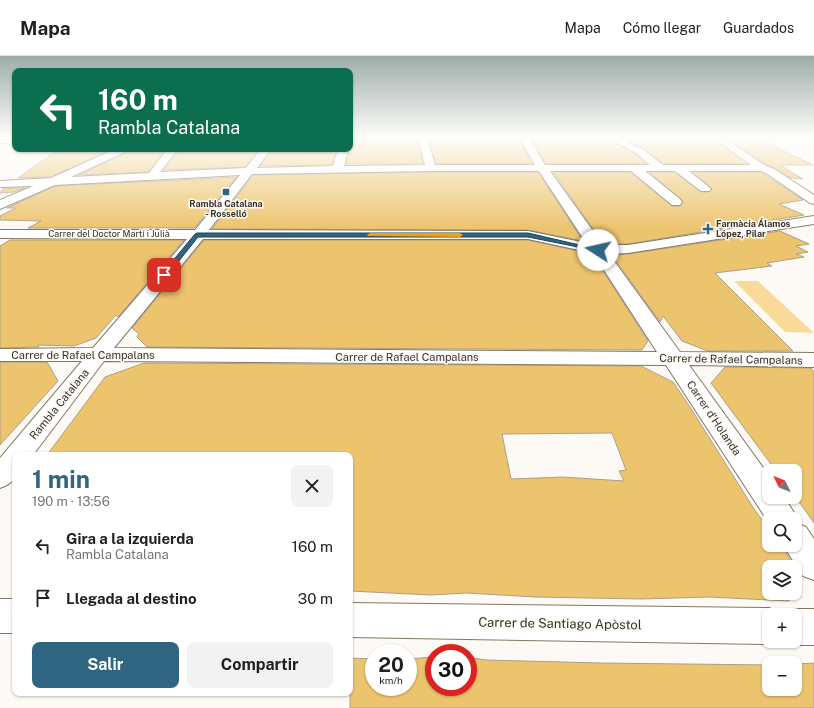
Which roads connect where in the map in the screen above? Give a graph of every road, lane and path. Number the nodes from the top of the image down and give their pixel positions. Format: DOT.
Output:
graph roads {
  1 [pos="80,168"];
  2 [pos="158,168"];
  3 [pos="251,168"];
  4 [pos="391,168"];
  5 [pos="542,168"];
  6 [pos="634,168"];
  7 [pos="678,168"];
  8 [pos="763,168"];
  9 [pos="338,169"];
  10 [pos="249,171"];
  11 [pos="152,176"];
  12 [pos="50,182"];
  13 [pos="0,184"];
  14 [pos="705,189"];
  15 [pos="814,200"];
  16 [pos="676,202"];
  17 [pos="0,205"];
  18 [pos="814,220"];
  19 [pos="0,234"];
  20 [pos="197,235"];
  21 [pos="598,250"];
  22 [pos="0,355"];
  23 [pos="98,355"];
  24 [pos="674,359"];
  25 [pos="814,360"];
  26 [pos="20,452"];
  27 [pos="12,463"];
  28 [pos="0,477"];
  29 [pos="778,512"];
  30 [pos="802,547"];
  31 [pos="814,565"];
  32 [pos="0,616"];
  33 [pos="12,616"];
  34 [pos="353,620"];
  35 [pos="762,626"];
  36 [pos="802,627"];
  37 [pos="814,627"];
  1 -- 12 [label="street"];
  2 -- 11 [label="street"];
  3 -- 10 [label="street, Rambla Catalana"];
  4 -- 9 [label="street"];
  5 -- 21 [label="street, Carrer d'Holanda"];
  6 -- 16 [label="street"];
  7 -- 14 [label="street"];
  8 -- 15 [label="street"];
  9 -- 10 [label="street"];
  10 -- 11 [label="street"];
  10 -- 20 [label="street, Rambla Catalana"];
  11 -- 12 [label="street"];
  12 -- 13 [label="street"];
  12 -- 17 [label="street"];
  18 -- 21 [label="street, Carrer del Doctor Martí i Julià"];
  19 -- 20 [label="street, Carrer del Doctor Martí i Julià"];
  20 -- 21 [label="street, Carrer del Doctor Martí i Julià"];
  20 -- 23 [label="street, Rambla Catalana"];
  21 -- 24 [label="street, Carrer d'Holanda"];
  22 -- 23 [label="street, Carrer de Rafael Campalans"];
  23 -- 24 [label="street, Carrer de Rafael Campalans"];
  23 -- 26 [label="street, Rambla Catalana"];
  24 -- 25 [label="street, Carrer de Rafael Campalans"];
  24 -- 29 [label="street, Carrer d'Holanda"];
  27 -- 28 [label="street"];
  30 -- 31 [label="street"];
  32 -- 33 [label="street"];
  34 -- 35 [label="street, Carrer de Santiago Apòstol"];
  36 -- 37 [label="street"];
}
